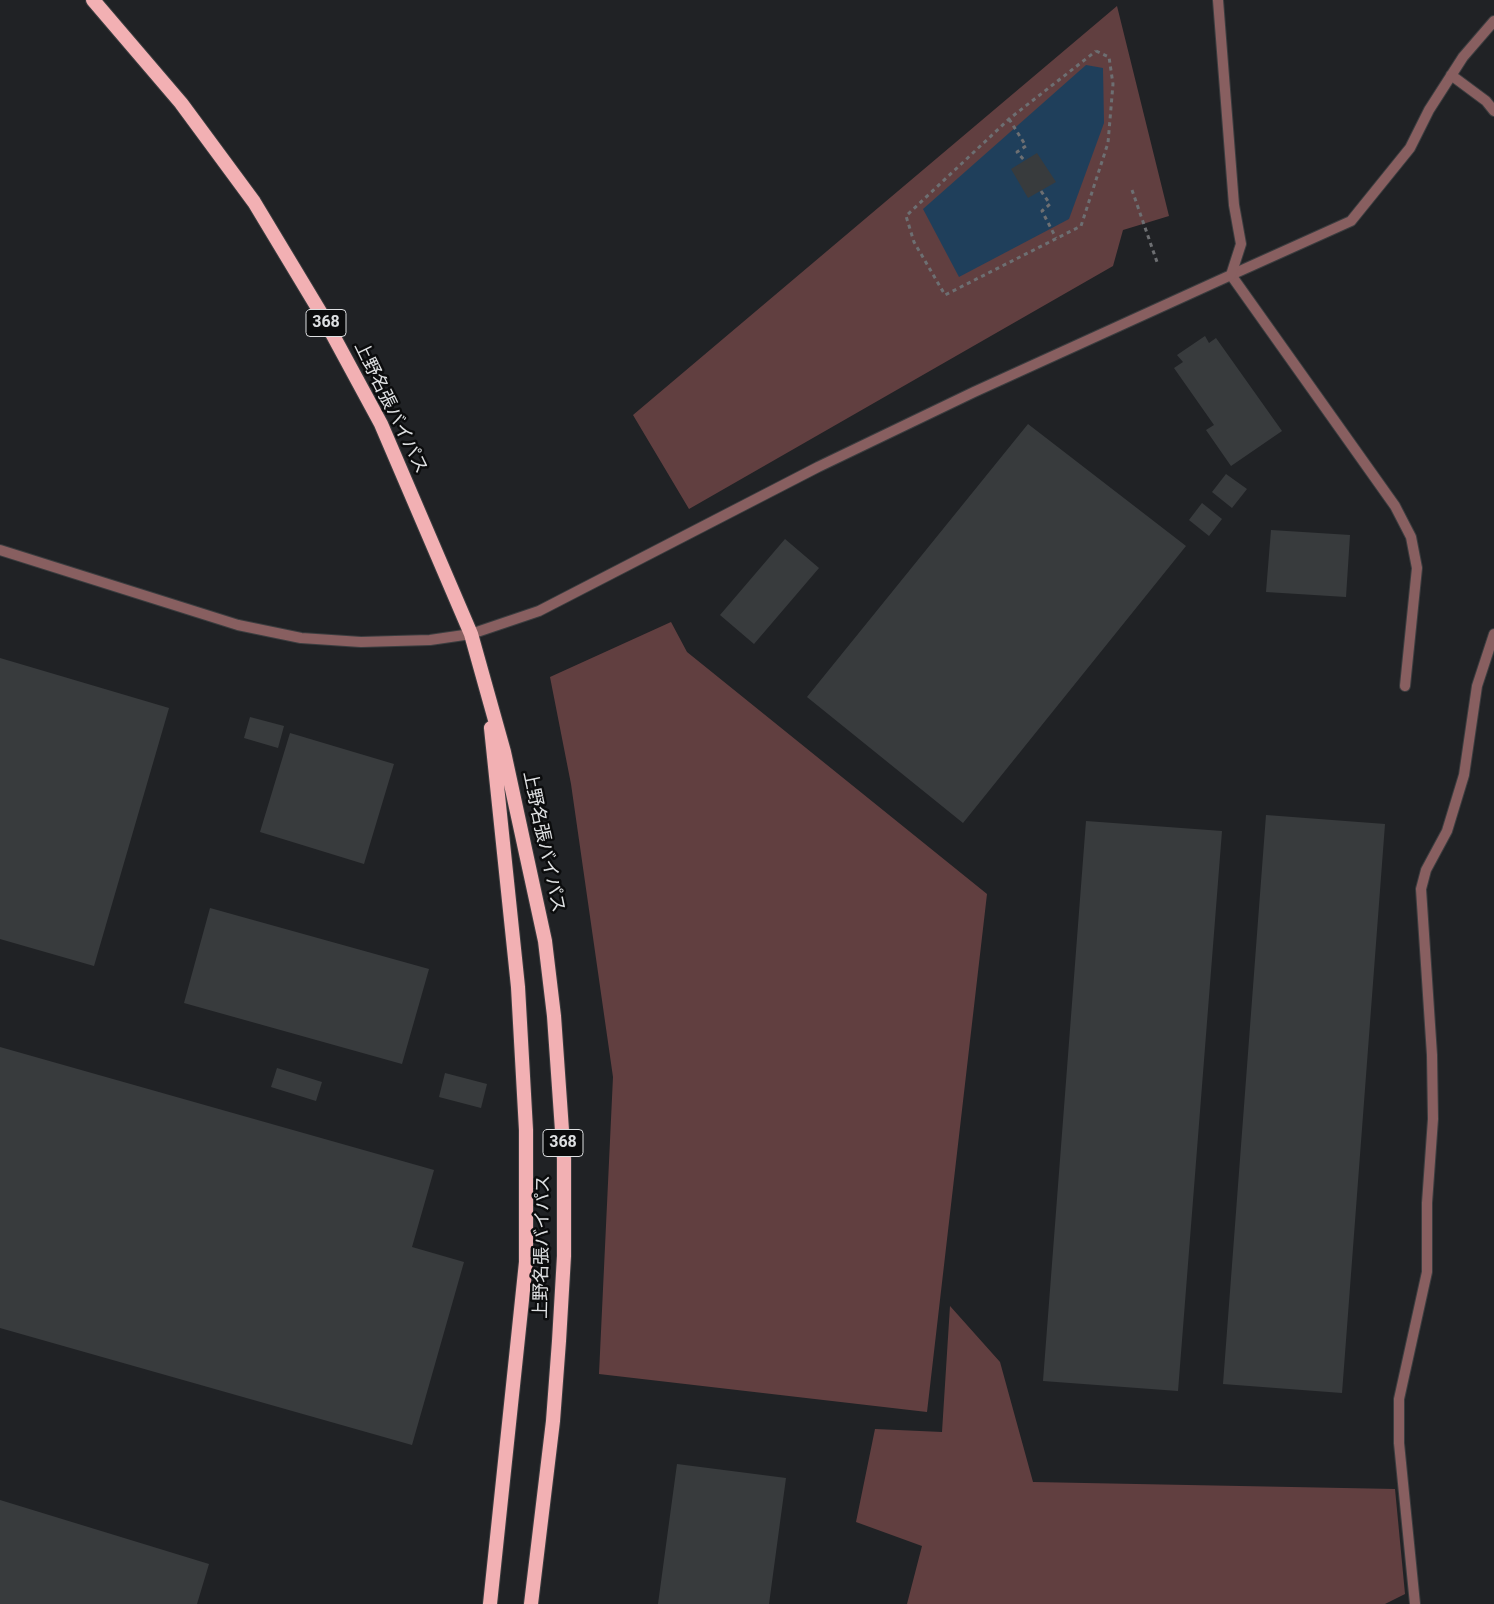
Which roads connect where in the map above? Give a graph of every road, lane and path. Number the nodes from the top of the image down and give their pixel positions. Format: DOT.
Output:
graph roads {
  1 [pos="93,0"];
  2 [pos="1218,0"];
  3 [pos="1494,21"];
  4 [pos="1451,75"];
  5 [pos="1494,111"];
  6 [pos="1009,119"];
  7 [pos="1025,160"];
  8 [pos="1132,190"];
  9 [pos="1041,191"];
  10 [pos="1056,238"];
  11 [pos="1157,262"];
  12 [pos="1231,275"];
  13 [pos="0,550"];
  14 [pos="471,634"];
  15 [pos="1494,634"];
  16 [pos="1405,686"];
  17 [pos="486,688"];
  18 [pos="490,1604"];
  19 [pos="531,1604"];
  20 [pos="1415,1604"];
  1 -- 14 [label="highway, 上野名張バイパス / 368"];
  2 -- 12 [label="street"];
  3 -- 4 [label="street"];
  4 -- 5 [label="street"];
  4 -- 12 [label="street"];
  6 -- 7 [label="path"];
  6 -- 10 [label="path"];
  6 -- 10 [label="path"];
  8 -- 11 [label="path"];
  9 -- 10 [label="path"];
  12 -- 14 [label="street"];
  12 -- 16 [label="street"];
  13 -- 14 [label="street"];
  14 -- 17 [label="highway, 上野名張バイパス / 368"];
  15 -- 20 [label="street"];
  17 -- 18 [label="highway, 上野名張バイパス / 368"];
  17 -- 19 [label="highway, 上野名張バイパス / 368"];
}
